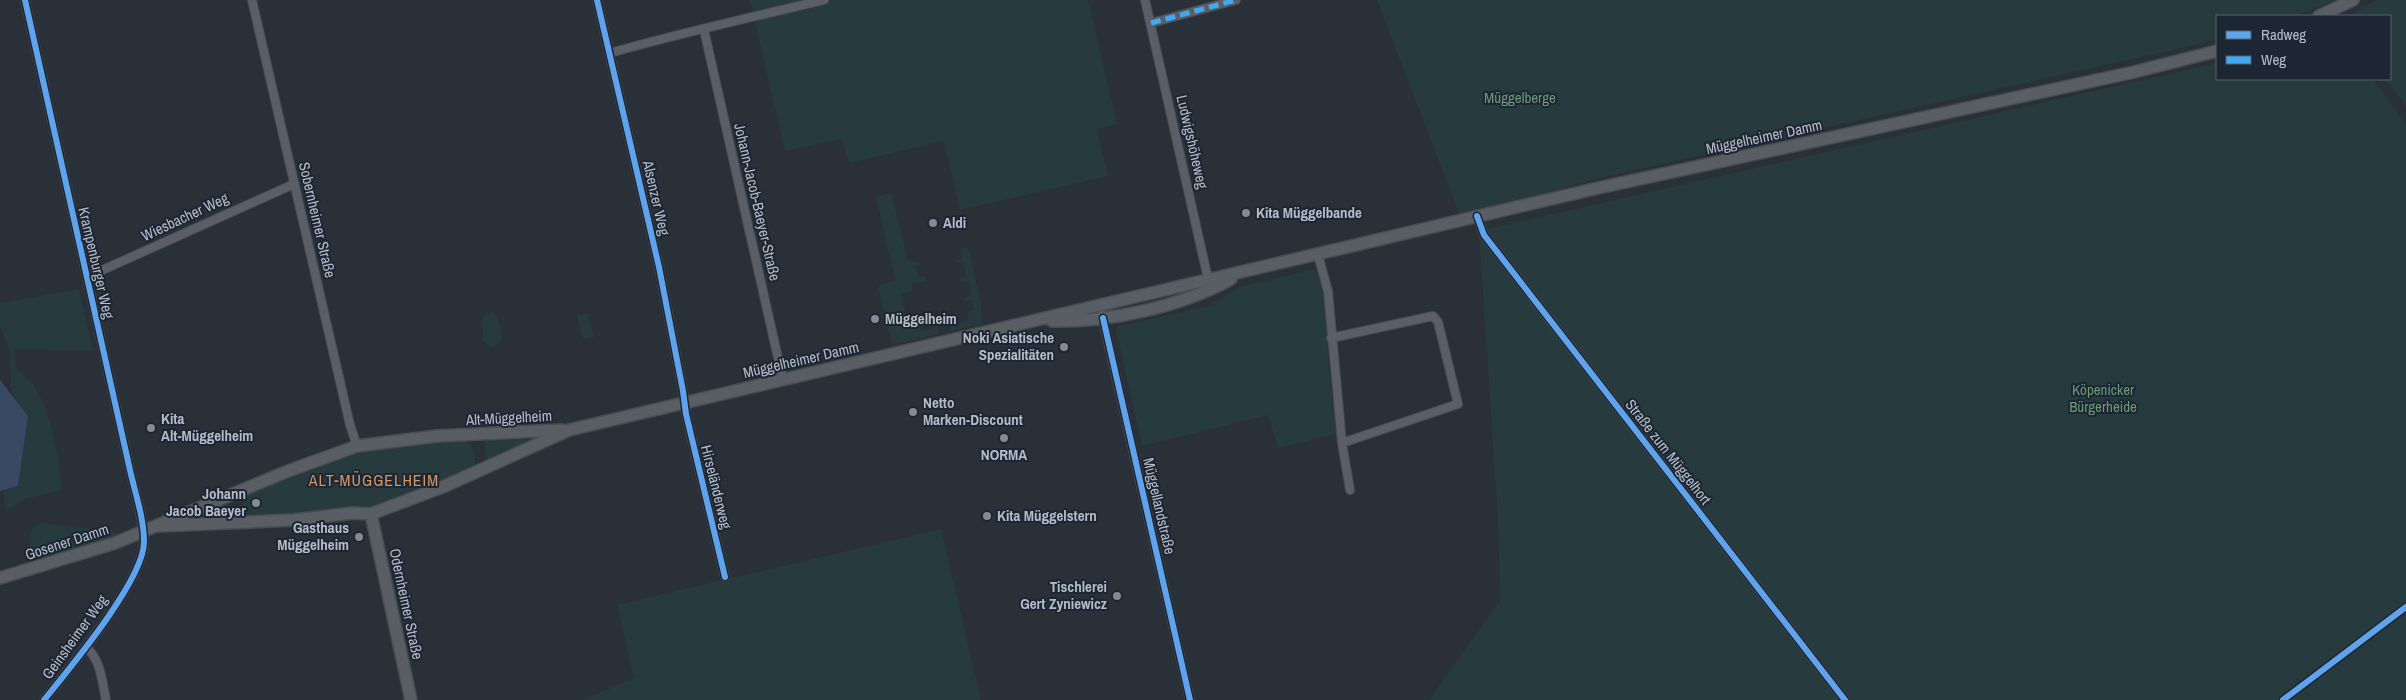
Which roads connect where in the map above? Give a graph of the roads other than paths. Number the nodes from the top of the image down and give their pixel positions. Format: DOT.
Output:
graph roads {
  1 [pos="25,0"];
  2 [pos="252,0"];
  3 [pos="598,0"];
  4 [pos="824,0"];
  5 [pos="1145,0"];
  6 [pos="1236,0"];
  7 [pos="2353,0"];
  8 [pos="2321,15"];
  9 [pos="1151,23"];
  10 [pos="704,30"];
  11 [pos="2216,51"];
  12 [pos="610,53"];
  13 [pos="294,184"];
  14 [pos="1477,216"];
  15 [pos="1318,255"];
  16 [pos="86,274"];
  17 [pos="1210,285"];
  18 [pos="1100,306"];
  19 [pos="1103,318"];
  20 [pos="1040,321"];
  21 [pos="1331,338"];
  22 [pos="783,380"];
  23 [pos="684,403"];
  24 [pos="569,430"];
  25 [pos="1342,444"];
  26 [pos="357,446"];
  27 [pos="1350,490"];
  28 [pos="371,514"];
  29 [pos="159,526"];
  30 [pos="143,532"];
  31 [pos="725,577"];
  32 [pos="0,578"];
  33 [pos="86,647"];
  34 [pos="44,700"];
  35 [pos="106,700"];
  36 [pos="411,700"];
  37 [pos="1190,700"];
  38 [pos="1845,700"];
  1 -- 16 [label="street, Krampenburger Weg"];
  2 -- 13 [label="street, Sobernheimer Straße"];
  3 -- 12 [label="street, Alsenzer Weg"];
  4 -- 10 [label="street"];
  5 -- 9 [label="street, Ludwigshöheweg"];
  6 -- 9 [label="street"];
  7 -- 8 [label="main road"];
  9 -- 17 [label="street, Ludwigshöheweg"];
  10 -- 12 [label="street"];
  10 -- 22 [label="street, Johann-Jacob-Baeyer-Straße"];
  11 -- 14 [label="main road, Müggelheimer Damm"];
  12 -- 23 [label="street, Alsenzer Weg"];
  13 -- 16 [label="street, Wiesbacher Weg"];
  13 -- 26 [label="street, Sobernheimer Straße"];
  14 -- 15 [label="main road, Müggelheimer Damm"];
  14 -- 38 [label="street, Straße zum Müggelhort"];
  15 -- 17 [label="main road, Müggelheimer Damm"];
  15 -- 21 [label="street"];
  16 -- 30 [label="street, Krampenburger Weg"];
  17 -- 18 [label="main road, Müggelheimer Damm"];
  17 -- 19 [label="main road, Müggelheimer Damm"];
  18 -- 19 [label="street, Müggellandstraße"];
  18 -- 20 [label="main road, Müggelheimer Damm"];
  19 -- 20 [label="main road, Müggelheimer Damm"];
  19 -- 37 [label="street, Müggellandstraße"];
  20 -- 22 [label="main road, Müggelheimer Damm"];
  21 -- 25 [label="street"];
  21 -- 25 [label="street"];
  22 -- 23 [label="main road, Müggelheimer Damm"];
  23 -- 24 [label="main road, Müggelheimer Damm"];
  23 -- 31 [label="street, Hirseländerweg"];
  24 -- 26 [label="main road, Alt-Müggelheim"];
  24 -- 28 [label="main road, Alt-Müggelheim"];
  25 -- 27 [label="street"];
  26 -- 29 [label="main road, Alt-Müggelheim"];
  28 -- 29 [label="main road, Alt-Müggelheim"];
  28 -- 36 [label="main road, Odernheimer Straße"];
  29 -- 30 [label="main road, Alt-Müggelheim"];
  30 -- 32 [label="main road, Gosener Damm"];
  30 -- 33 [label="street, Geinsheimer Weg"];
  33 -- 34 [label="street, Geinsheimer Weg"];
  33 -- 35 [label="street"];
}
